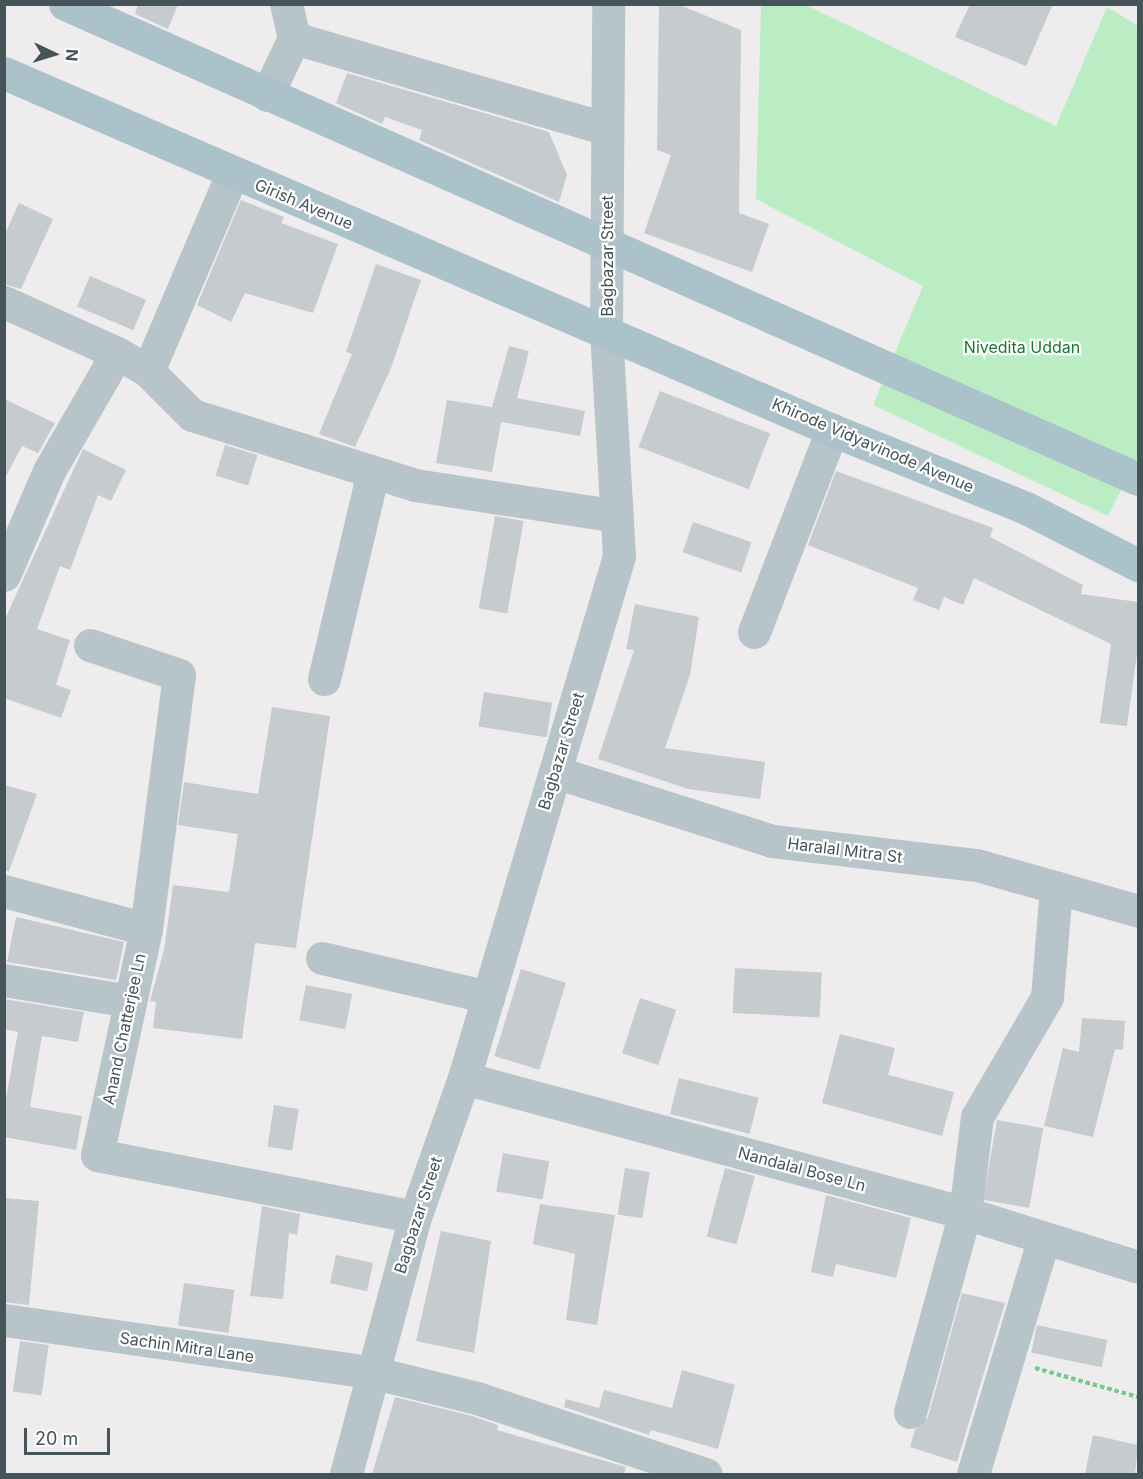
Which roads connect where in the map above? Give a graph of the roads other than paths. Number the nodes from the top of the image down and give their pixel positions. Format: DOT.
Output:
graph roads {
  1 [pos="65,4"];
  2 [pos="286,4"];
  3 [pos="608,4"];
  4 [pos="294,38"];
  5 [pos="4,73"];
  6 [pos="267,95"];
  7 [pos="607,129"];
  8 [pos="232,174"];
  9 [pos="607,248"];
  10 [pos="4,302"];
  11 [pos="606,330"];
  12 [pos="117,353"];
  13 [pos="148,370"];
  14 [pos="832,430"];
  15 [pos="374,472"];
  16 [pos="1138,479"];
  17 [pos="617,516"];
  18 [pos="1138,565"];
  19 [pos="6,570"];
  20 [pos="754,632"];
  21 [pos="90,645"];
  22 [pos="324,679"];
  23 [pos="555,772"];
  24 [pos="1056,887"];
  25 [pos="4,891"];
  26 [pos="1138,911"];
  27 [pos="146,929"];
  28 [pos="322,958"];
  29 [pos="4,981"];
  30 [pos="488,997"];
  31 [pos="129,1000"];
  32 [pos="464,1077"];
  33 [pos="965,1213"];
  34 [pos="416,1217"];
  35 [pos="1044,1238"];
  36 [pos="1138,1267"];
  37 [pos="4,1320"];
  38 [pos="370,1372"];
  39 [pos="910,1412"];
  40 [pos="346,1474"];
  41 [pos="706,1474"];
  42 [pos="973,1474"];
  1 -- 6 [label="main road"];
  2 -- 4 [label="street"];
  3 -- 7 [label="street, Bagbazar Street"];
  4 -- 6 [label="street"];
  4 -- 7 [label="street"];
  5 -- 8 [label="main road, Girish Avenue"];
  6 -- 9 [label="main road"];
  7 -- 9 [label="street, Bagbazar Street"];
  8 -- 11 [label="main road, Girish Avenue"];
  8 -- 13 [label="street"];
  9 -- 11 [label="street, Bagbazar Street"];
  9 -- 16 [label="main road"];
  10 -- 12 [label="street"];
  11 -- 14 [label="main road, Khirode Vidyavinode Avenue"];
  11 -- 17 [label="street, Bagbazar Street"];
  12 -- 13 [label="street"];
  12 -- 19 [label="street"];
  13 -- 15 [label="street"];
  14 -- 18 [label="main road, Khirode Vidyavinode Avenue"];
  14 -- 20 [label="street"];
  15 -- 17 [label="street"];
  15 -- 22 [label="street"];
  17 -- 23 [label="street, Bagbazar Street"];
  21 -- 27 [label="street, Anand Chatterjee Ln"];
  23 -- 24 [label="street, Haralal Mitra St"];
  23 -- 30 [label="street, Bagbazar Street"];
  24 -- 26 [label="street, Haralal Mitra St"];
  24 -- 33 [label="street"];
  25 -- 27 [label="street"];
  27 -- 31 [label="street, Anand Chatterjee Ln"];
  28 -- 30 [label="street"];
  29 -- 31 [label="street"];
  30 -- 32 [label="street, Bagbazar Street"];
  31 -- 34 [label="street, Anand Chatterjee Ln"];
  32 -- 33 [label="street, Nandalal Bose Ln"];
  32 -- 34 [label="street, Bagbazar Street"];
  33 -- 35 [label="street, Nandalal Bose Ln"];
  33 -- 39 [label="street"];
  34 -- 38 [label="street, Bagbazar Street"];
  35 -- 36 [label="street, Nandalal Bose Ln"];
  35 -- 42 [label="street"];
  37 -- 38 [label="street, Sachin Mitra Lane"];
  38 -- 40 [label="street, Bagbazar Street"];
  38 -- 41 [label="street, Sachin Mitra Lane"];
}
